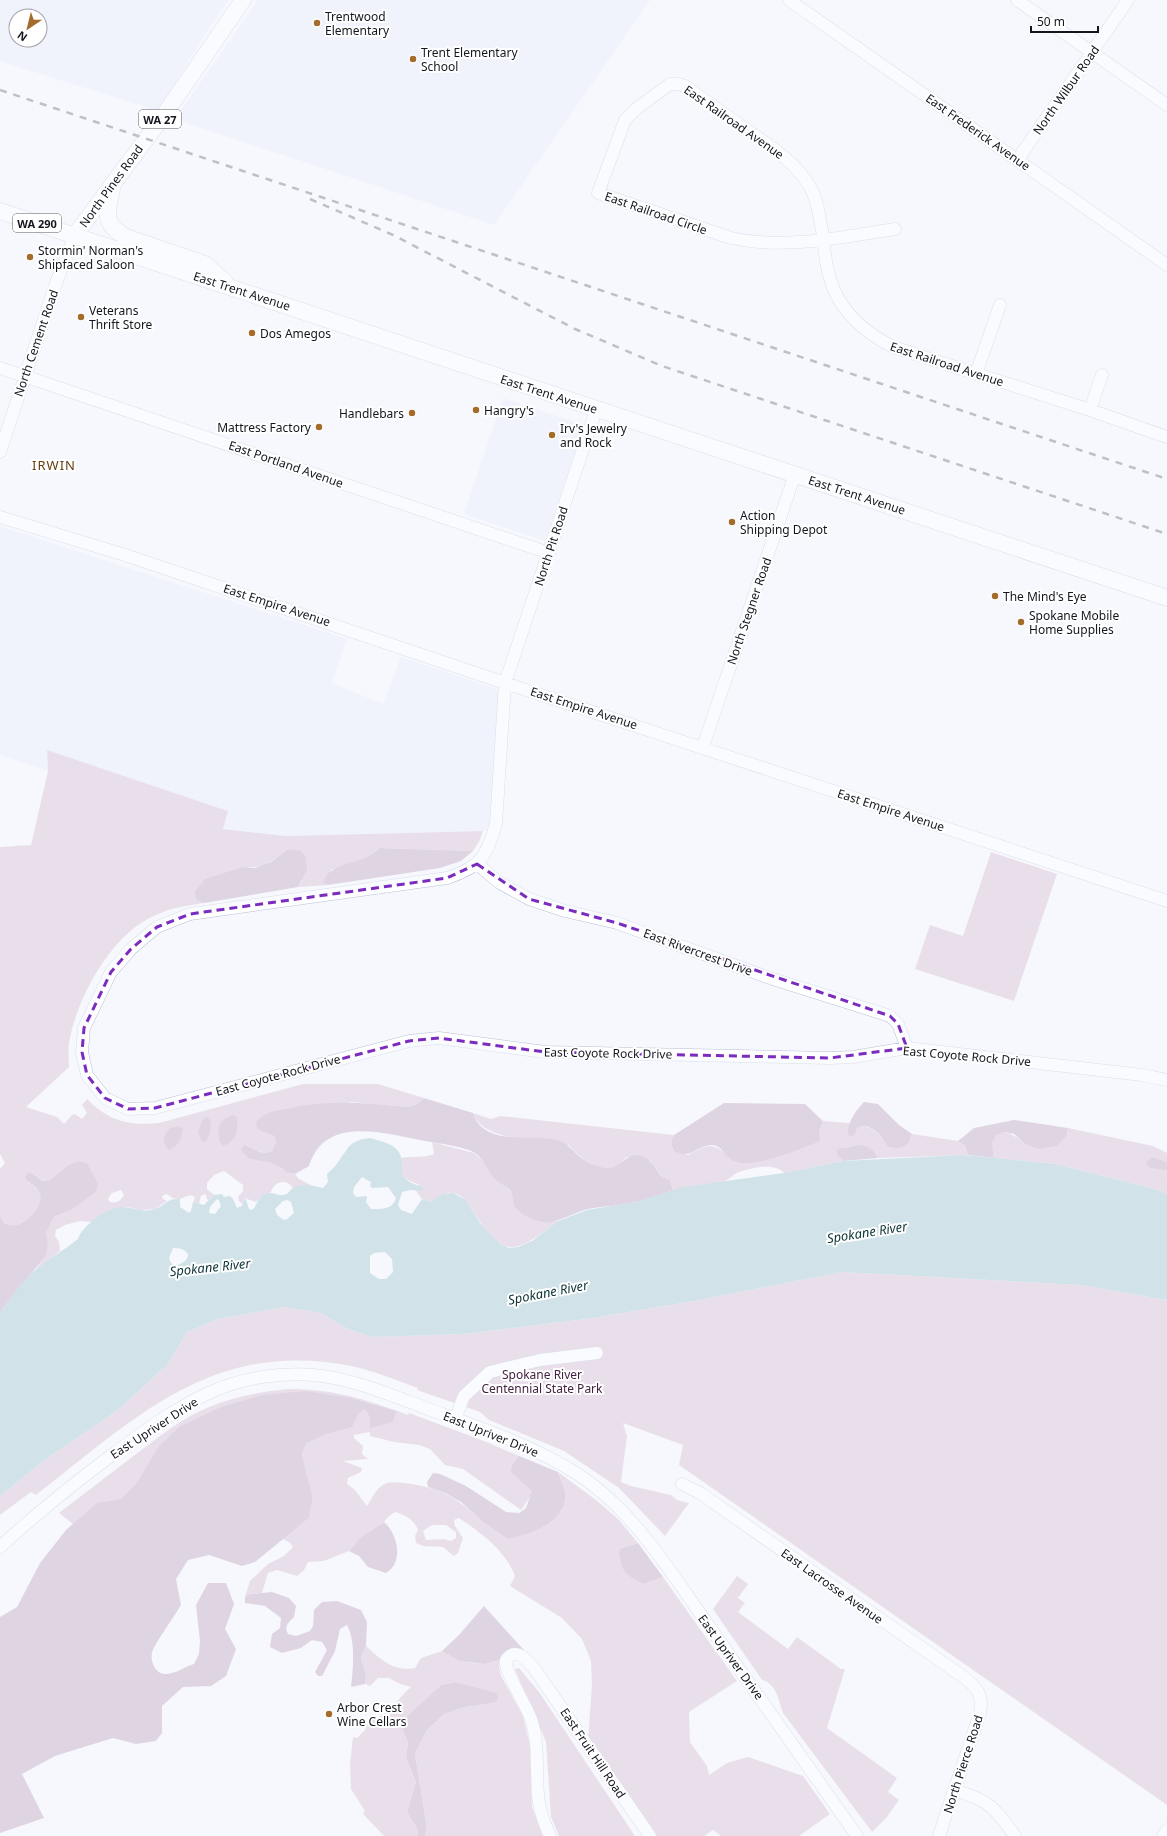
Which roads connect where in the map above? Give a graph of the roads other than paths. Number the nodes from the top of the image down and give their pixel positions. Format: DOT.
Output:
graph roads {
  1 [pos="243,0"];
  2 [pos="789,0"];
  3 [pos="1017,0"];
  4 [pos="1128,0"];
  5 [pos="1092,53"];
  6 [pos="670,84"];
  7 [pos="1167,105"];
  8 [pos="1018,159"];
  9 [pos="113,185"];
  10 [pos="0,211"];
  11 [pos="895,229"];
  12 [pos="75,235"];
  13 [pos="823,240"];
  14 [pos="1167,265"];
  15 [pos="233,288"];
  16 [pos="1000,305"];
  17 [pos="0,368"];
  18 [pos="976,374"];
  19 [pos="1102,375"];
  20 [pos="25,377"];
  21 [pos="596,410"];
  22 [pos="1090,410"];
  23 [pos="1167,437"];
  24 [pos="0,452"];
  25 [pos="795,474"];
  26 [pos="0,517"];
  27 [pos="549,553"];
  28 [pos="1167,598"];
  29 [pos="505,683"];
  30 [pos="703,747"];
  31 [pos="477,864"];
  32 [pos="1167,901"];
  33 [pos="907,1048"];
  34 [pos="1166,1076"];
  35 [pos="597,1354"];
  36 [pos="455,1419"];
  37 [pos="682,1484"];
  38 [pos="0,1547"];
  39 [pos="979,1692"];
  40 [pos="954,1790"];
  41 [pos="1167,1830"];
  42 [pos="550,1836"];
  43 [pos="650,1836"];
  44 [pos="857,1836"];
  45 [pos="939,1836"];
  46 [pos="1015,1836"];
  47 [pos="1163,1836"];
  1 -- 9 [label="main road, North Pines Road / WA 27"];
  2 -- 8 [label="street, East Frederick Avenue"];
  3 -- 5 [label="street"];
  4 -- 5 [label="street, North Wilbur Road"];
  5 -- 7 [label="street"];
  5 -- 8 [label="street, North Wilbur Road"];
  6 -- 13 [label="street, East Railroad Avenue"];
  6 -- 13 [label="street, East Railroad Circle"];
  8 -- 14 [label="street, East Frederick Avenue"];
  9 -- 12 [label="main road, North Pines Road / WA 27"];
  9 -- 15 [label="main road"];
  10 -- 12 [label="main road, East Trent Avenue / WA 290"];
  11 -- 13 [label="street"];
  12 -- 15 [label="main road, East Trent Avenue / WA 290"];
  12 -- 20 [label="street, North Cement Road"];
  13 -- 18 [label="street, East Railroad Avenue"];
  15 -- 21 [label="main road, East Trent Avenue / WA 290"];
  16 -- 18 [label="street"];
  17 -- 20 [label="street, East Portland Avenue"];
  18 -- 22 [label="street, East Railroad Avenue"];
  19 -- 22 [label="street"];
  20 -- 24 [label="street, North Cement Road"];
  20 -- 27 [label="street, East Portland Avenue"];
  21 -- 25 [label="main road, East Trent Avenue / WA 290"];
  21 -- 27 [label="street, North Pit Road"];
  22 -- 23 [label="street, East Railroad Avenue"];
  25 -- 28 [label="main road, East Trent Avenue / WA 290"];
  25 -- 30 [label="street, North Stegner Road"];
  26 -- 29 [label="street, East Empire Avenue"];
  27 -- 29 [label="street, North Pit Road"];
  29 -- 30 [label="street, East Empire Avenue"];
  29 -- 31 [label="street, East Coyote Rock Drive"];
  30 -- 32 [label="street, East Empire Avenue"];
  31 -- 33 [label="street, East Rivercrest Drive"];
  31 -- 33 [label="street, East Coyote Rock Drive"];
  33 -- 34 [label="street, East Coyote Rock Drive"];
  35 -- 36 [label="street"];
  36 -- 38 [label="street, East Upriver Drive"];
  36 -- 44 [label="street, East Upriver Drive"];
  37 -- 39 [label="street, East Lacrosse Avenue"];
  39 -- 40 [label="street, North Pierce Road"];
  40 -- 45 [label="street, North Pierce Road"];
  40 -- 46 [label="street"];
  41 -- 47 [label="street"];
  42 -- 43 [label="street, East Fruit Hill Road"];
}
